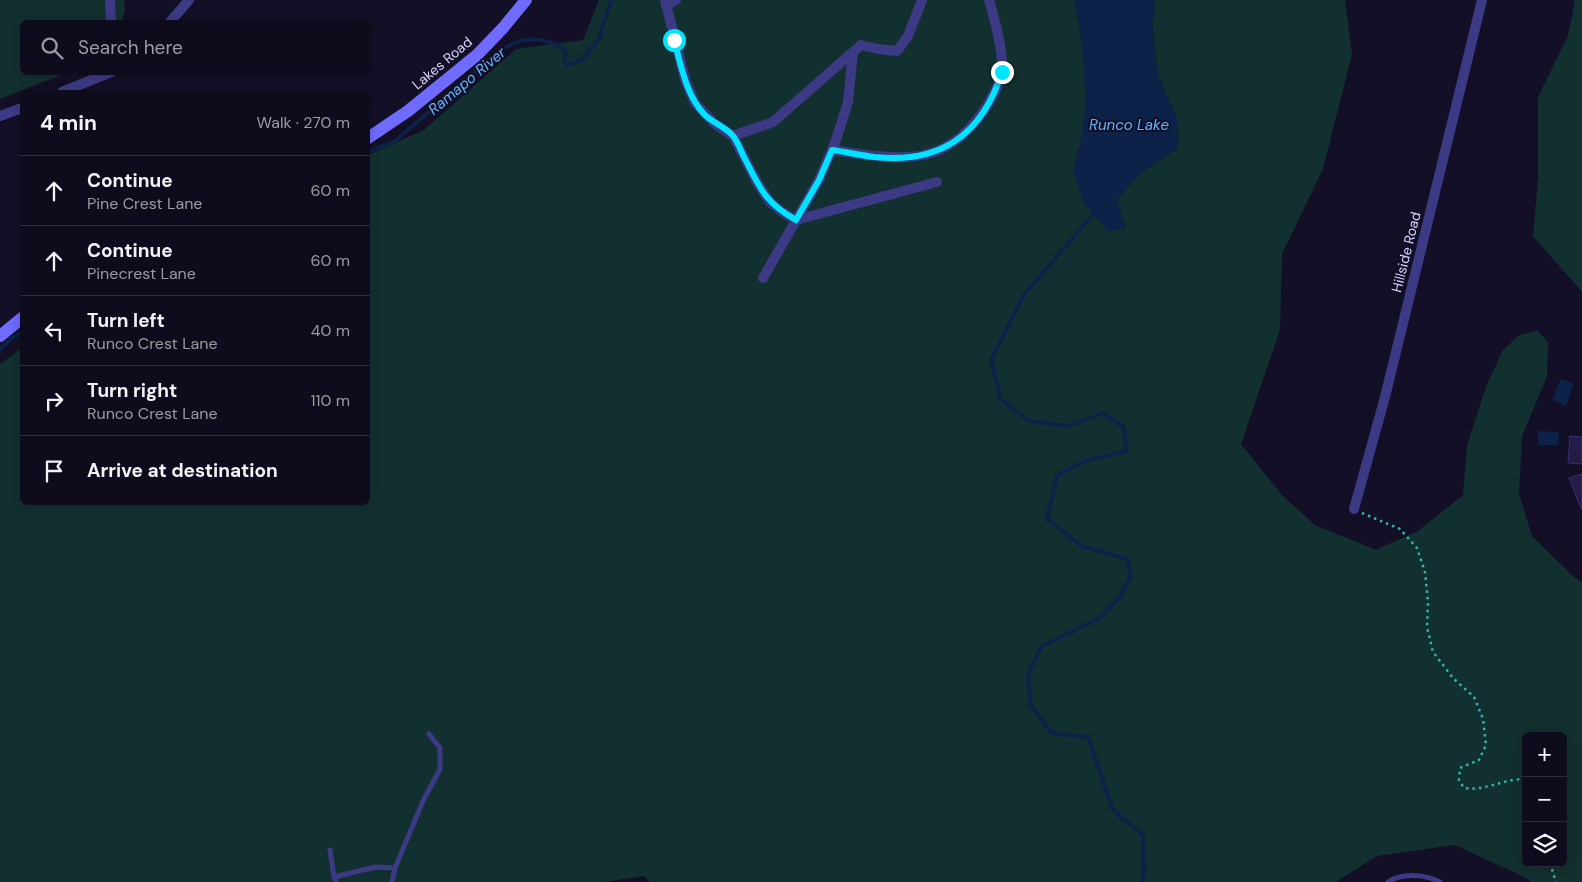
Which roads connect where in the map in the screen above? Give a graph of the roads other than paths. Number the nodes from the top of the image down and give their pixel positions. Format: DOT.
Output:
graph roads {
  1 [pos="110,0"];
  2 [pos="189,0"];
  3 [pos="526,0"];
  4 [pos="676,0"];
  5 [pos="922,0"];
  6 [pos="989,0"];
  7 [pos="1482,0"];
  8 [pos="666,3"];
  9 [pos="111,20"];
  10 [pos="172,20"];
  11 [pos="854,52"];
  12 [pos="104,75"];
  13 [pos="67,90"];
  14 [pos="20,109"];
  15 [pos="0,116"];
  16 [pos="733,136"];
  17 [pos="370,137"];
  18 [pos="832,150"];
  19 [pos="937,182"];
  20 [pos="796,220"];
  21 [pos="763,278"];
  22 [pos="20,320"];
  23 [pos="0,336"];
  24 [pos="1354,509"];
  25 [pos="429,734"];
  26 [pos="330,850"];
  27 [pos="396,868"];
  28 [pos="335,879"];
  29 [pos="392,882"];
  30 [pos="1388,882"];
  31 [pos="1440,882"];
  1 -- 9 [label="street"];
  2 -- 10 [label="street"];
  3 -- 17 [label="main road, Lakes Road"];
  4 -- 8 [label="street"];
  5 -- 11 [label="street"];
  6 -- 18 [label="street"];
  7 -- 24 [label="street, Hillside Road"];
  8 -- 16 [label="street"];
  11 -- 16 [label="street"];
  11 -- 18 [label="street"];
  12 -- 13 [label="street"];
  14 -- 15 [label="street"];
  16 -- 20 [label="street"];
  18 -- 20 [label="street"];
  19 -- 20 [label="street"];
  20 -- 21 [label="street"];
  22 -- 23 [label="main road"];
  25 -- 27 [label="lane"];
  26 -- 28 [label="lane"];
  27 -- 28 [label="lane"];
  27 -- 29 [label="lane"];
  30 -- 31 [label="lane"];
}
